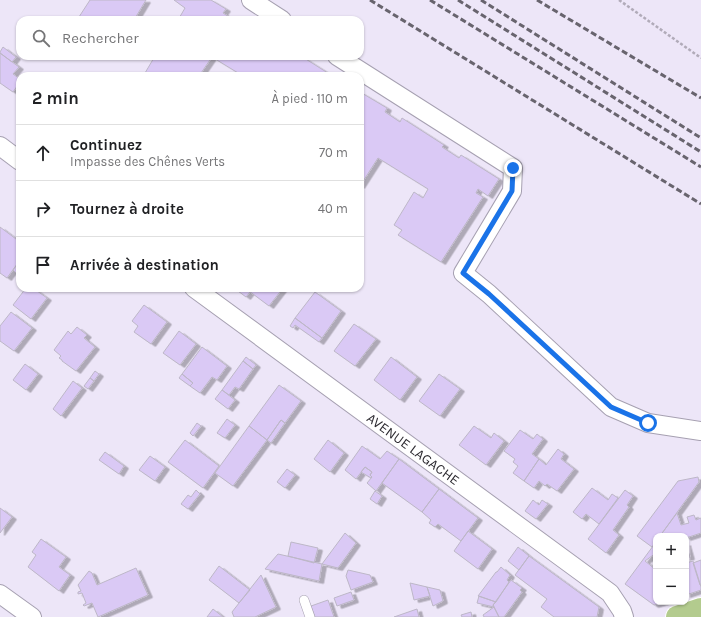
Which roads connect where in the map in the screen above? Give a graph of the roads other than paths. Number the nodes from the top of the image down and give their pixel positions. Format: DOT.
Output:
graph roads {
  1 [pos="251,0"];
  2 [pos="276,16"];
  3 [pos="343,60"];
  4 [pos="362,72"];
  5 [pos="364,73"];
  6 [pos="0,146"];
  7 [pos="16,158"];
  8 [pos="199,292"];
  9 [pos="701,431"];
  10 [pos="0,594"];
  11 [pos="304,600"];
  12 [pos="701,609"];
  13 [pos="32,617"];
  14 [pos="310,617"];
  15 [pos="624,617"];
  16 [pos="677,617"];
  1 -- 2 [label="street"];
  3 -- 4 [label="street"];
  5 -- 9 [label="street"];
  6 -- 7 [label="street"];
  8 -- 15 [label="street, AVENUE LAGACHE"];
  10 -- 13 [label="street"];
  11 -- 14 [label="lane"];
  12 -- 16 [label="main road"];
}
